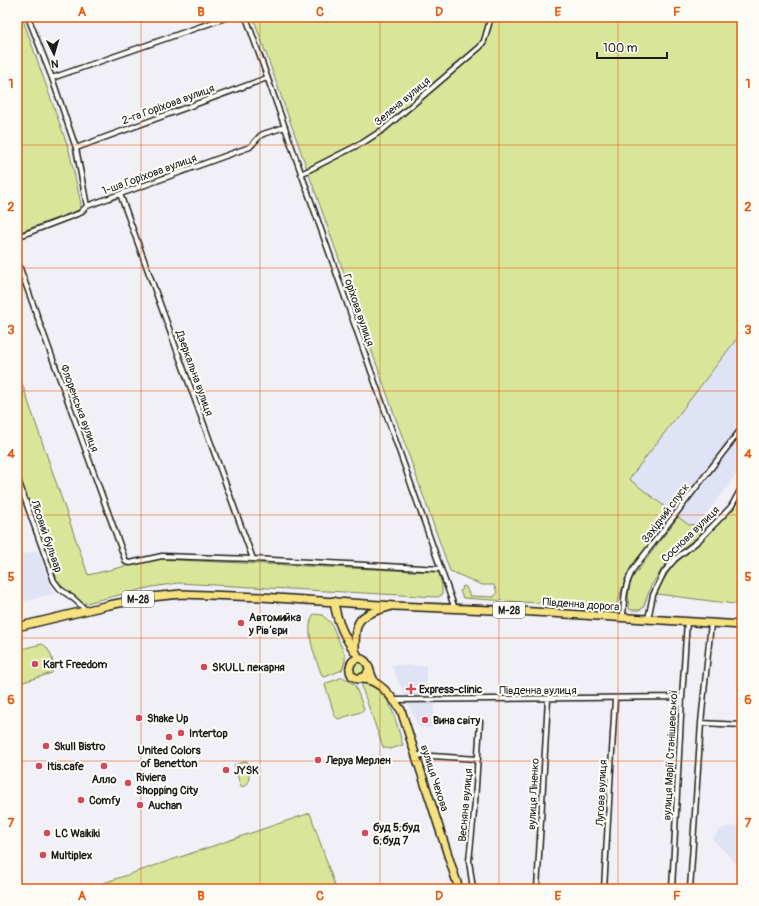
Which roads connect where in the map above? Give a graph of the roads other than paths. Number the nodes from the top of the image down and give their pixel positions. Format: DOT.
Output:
graph roads {
  1 [pos="28,17"];
  2 [pos="228,17"];
  3 [pos="246,17"];
  4 [pos="491,17"];
  5 [pos="52,78"];
  6 [pos="267,78"];
  7 [pos="285,127"];
  8 [pos="76,148"];
  9 [pos="302,174"];
  10 [pos="120,194"];
  11 [pos="87,206"];
  12 [pos="17,237"];
  13 [pos="17,260"];
  14 [pos="742,428"];
  15 [pos="17,477"];
  16 [pos="742,487"];
  17 [pos="253,559"];
  18 [pos="441,569"];
  19 [pos="334,601"];
  20 [pos="395,606"];
  21 [pos="455,609"];
  22 [pos="86,610"];
  23 [pos="622,617"];
  24 [pos="648,619"];
  25 [pos="687,621"];
  26 [pos="711,623"];
  27 [pos="742,625"];
  28 [pos="17,627"];
  29 [pos="348,640"];
  30 [pos="355,652"];
  31 [pos="364,661"];
  32 [pos="350,664"];
  33 [pos="369,669"];
  34 [pos="361,679"];
  35 [pos="375,682"];
  36 [pos="682,697"];
  37 [pos="615,698"];
  38 [pos="548,699"];
  39 [pos="394,700"];
  40 [pos="480,722"];
  41 [pos="701,723"];
  42 [pos="742,725"];
  43 [pos="416,755"];
  44 [pos="478,759"];
  45 [pos="459,889"];
  46 [pos="473,889"];
  47 [pos="537,889"];
  48 [pos="604,889"];
  49 [pos="672,889"];
  50 [pos="690,889"];
  1 -- 5 [label="street"];
  2 -- 5 [label="street"];
  3 -- 6 [label="street, Горіхова вулиця"];
  4 -- 9 [label="street, Зелена вулиця"];
  5 -- 8 [label="street"];
  6 -- 7 [label="street, Горіхова вулиця"];
  6 -- 8 [label="street, 2-га Горіхова вулиця"];
  7 -- 9 [label="street, Горіхова вулиця"];
  7 -- 10 [label="street, 1-ша Горіхова вулиця"];
  8 -- 11 [label="street"];
  9 -- 18 [label="street, Горіхова вулиця"];
  10 -- 11 [label="street, 1-ша Горіхова вулиця"];
  10 -- 17 [label="street, Дзеркальна вулиця"];
  11 -- 12 [label="street, 1-ша Горіхова вулиця"];
  13 -- 17 [label="street, Флоренська вулиця"];
  14 -- 23 [label="street, Західний спуск"];
  15 -- 22 [label="street, Лісовий бульвар"];
  16 -- 24 [label="street, Соснова вулиця"];
  17 -- 18 [label="street"];
  18 -- 21 [label="street, Горіхова вулиця"];
  19 -- 20 [label="main road, М-28"];
  19 -- 22 [label="main road, М-28"];
  19 -- 29 [label="main road"];
  20 -- 21 [label="main road, Південна дорога / М-28"];
  20 -- 30 [label="main road"];
  21 -- 23 [label="main road, Південна дорога / М-28"];
  22 -- 28 [label="main road, М-28"];
  23 -- 24 [label="main road, Південна дорога / М-28"];
  24 -- 25 [label="main road, Південна дорога / М-28"];
  25 -- 26 [label="main road, Південна дорога / М-28"];
  25 -- 36 [label="street, вулиця Марії Станішевської"];
  26 -- 27 [label="main road, Південна дорога / М-28"];
  26 -- 41 [label="street"];
  29 -- 30 [label="main road"];
  29 -- 32 [label="main road"];
  30 -- 31 [label="main road"];
  31 -- 32 [label="main road"];
  31 -- 33 [label="main road"];
  32 -- 34 [label="main road"];
  33 -- 34 [label="main road"];
  33 -- 35 [label="main road, вулиця Чехова"];
  34 -- 35 [label="main road"];
  35 -- 39 [label="main road, вулиця Чехова"];
  36 -- 37 [label="street, Південна вулиця"];
  36 -- 49 [label="street, вулиця Марії Станішевської"];
  37 -- 38 [label="street, Південна вулиця"];
  37 -- 48 [label="street, Лугова вулиця"];
  38 -- 39 [label="street, Південна вулиця"];
  38 -- 47 [label="street, вулиця Ліненко"];
  39 -- 43 [label="main road, вулиця Чехова"];
  40 -- 44 [label="street, Весняна вулиця"];
  41 -- 42 [label="street"];
  41 -- 50 [label="street"];
  43 -- 44 [label="street"];
  43 -- 45 [label="main road, вулиця Чехова"];
  44 -- 46 [label="street, Весняна вулиця"];
}
